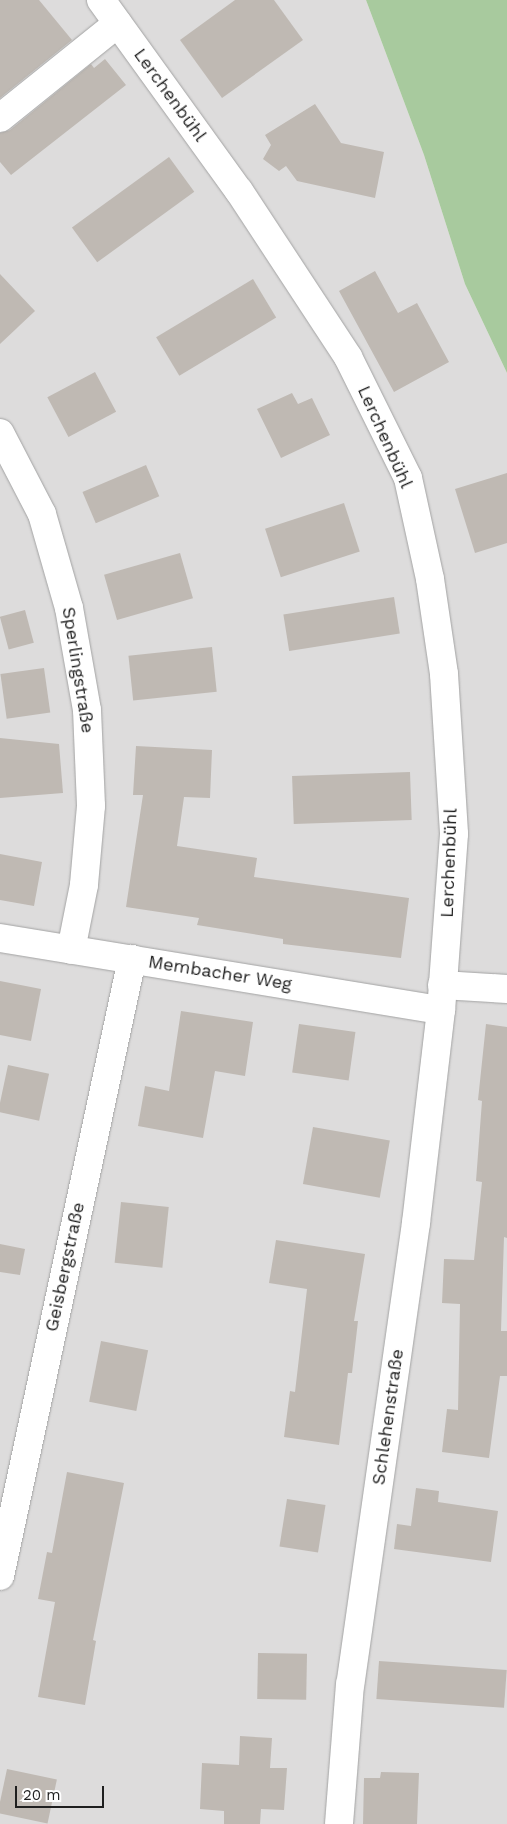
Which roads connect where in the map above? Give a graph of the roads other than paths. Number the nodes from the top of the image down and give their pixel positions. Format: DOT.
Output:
graph roads {
  1 [pos="101,0"];
  2 [pos="118,23"];
  3 [pos="0,118"];
  4 [pos="0,433"];
  5 [pos="0,938"];
  6 [pos="71,950"];
  7 [pos="132,959"];
  8 [pos="507,989"];
  9 [pos="442,998"];
  10 [pos="0,1576"];
  11 [pos="338,1824"];
  1 -- 2 [label="street, Lerchenbühl"];
  2 -- 3 [label="street"];
  2 -- 9 [label="street, Lerchenbühl"];
  4 -- 6 [label="street, Sperlingstraße"];
  5 -- 6 [label="street, Membacher Weg"];
  6 -- 7 [label="street, Membacher Weg"];
  7 -- 9 [label="street, Membacher Weg"];
  7 -- 10 [label="street, Geisbergstraße"];
  8 -- 9 [label="street, Membacher Weg"];
  9 -- 11 [label="street, Schlehenstraße"];
}
